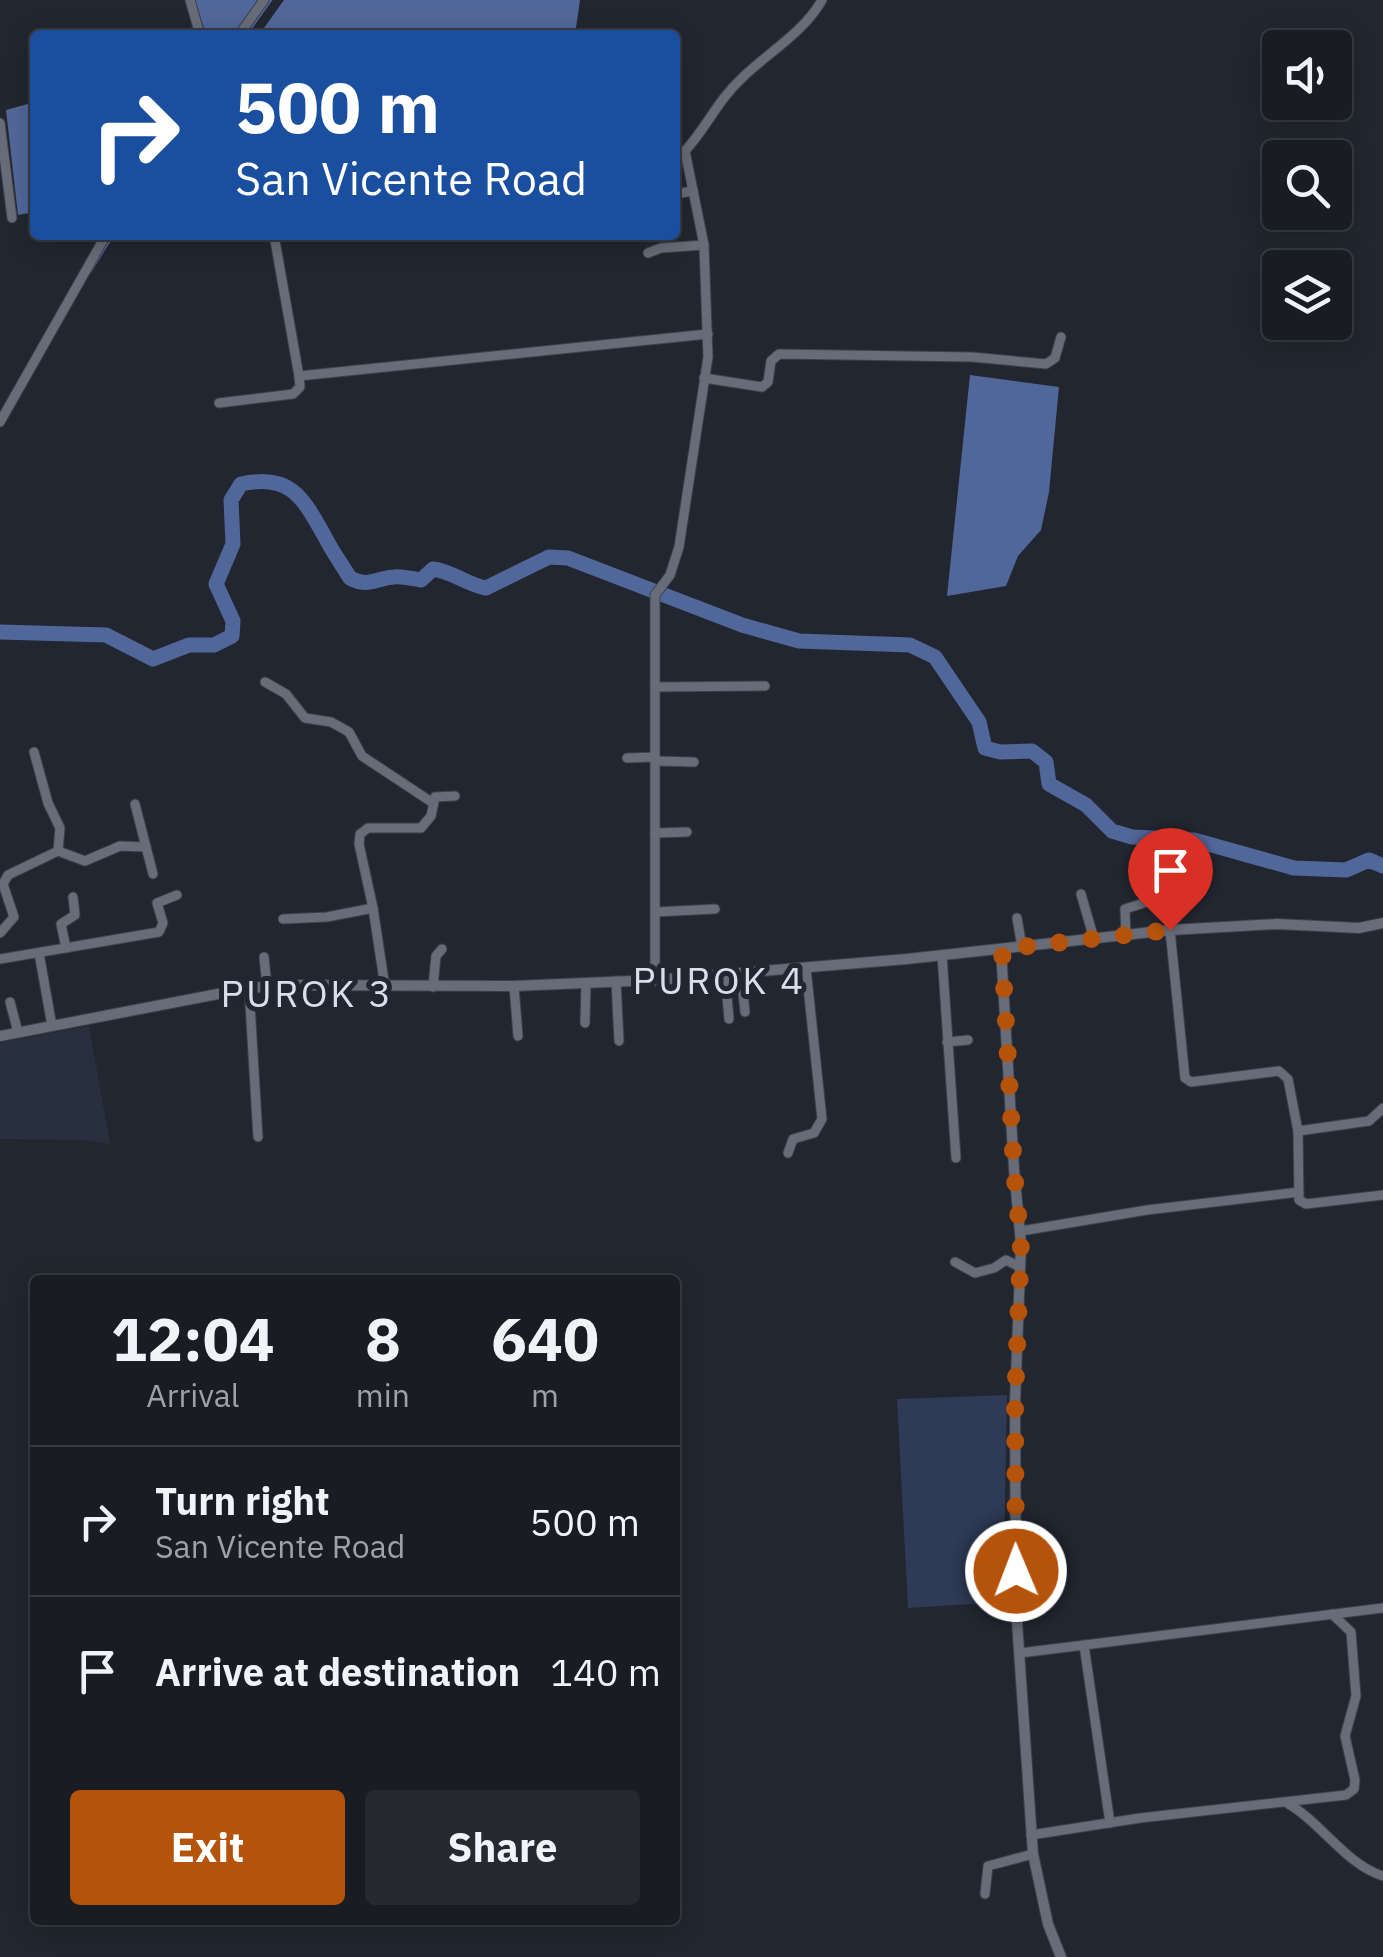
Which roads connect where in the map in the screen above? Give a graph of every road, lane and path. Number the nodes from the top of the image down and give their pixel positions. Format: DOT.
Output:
graph roads {
  1 [pos="190,0"];
  2 [pos="264,0"];
  3 [pos="822,0"];
  4 [pos="199,30"];
  5 [pos="243,30"];
  6 [pos="0,123"];
  7 [pos="693,191"];
  8 [pos="680,193"];
  9 [pos="12,218"];
  10 [pos="103,240"];
  11 [pos="275,240"];
  12 [pos="704,245"];
  13 [pos="648,253"];
  14 [pos="708,334"];
  15 [pos="1061,337"];
  16 [pos="300,376"];
  17 [pos="704,378"];
  18 [pos="219,404"];
  19 [pos="0,422"];
  20 [pos="264,682"];
  21 [pos="764,686"];
  22 [pos="654,687"];
  23 [pos="34,752"];
  24 [pos="627,758"];
  25 [pos="655,759"];
  26 [pos="694,762"];
  27 [pos="455,796"];
  28 [pos="136,804"];
  29 [pos="432,804"];
  30 [pos="687,832"];
  31 [pos="655,833"];
  32 [pos="146,847"];
  33 [pos="58,851"];
  34 [pos="153,874"];
  35 [pos="1081,894"];
  36 [pos="176,895"];
  37 [pos="73,897"];
  38 [pos="1156,899"];
  39 [pos="374,908"];
  40 [pos="715,908"];
  41 [pos="655,912"];
  42 [pos="1017,918"];
  43 [pos="282,919"];
  44 [pos="1383,922"];
  45 [pos="1170,930"];
  46 [pos="0,933"];
  47 [pos="1126,936"];
  48 [pos="1094,939"];
  49 [pos="1022,946"];
  50 [pos="66,948"];
  51 [pos="442,949"];
  52 [pos="1002,949"];
  53 [pos="39,953"];
  54 [pos="942,955"];
  55 [pos="264,957"];
  56 [pos="0,958"];
  57 [pos="806,968"];
  58 [pos="742,973"];
  59 [pos="725,974"];
  60 [pos="655,980"];
  61 [pos="616,982"];
  62 [pos="586,983"];
  63 [pos="433,986"];
  64 [pos="514,986"];
  65 [pos="267,987"];
  66 [pos="385,987"];
  67 [pos="249,988"];
  68 [pos="10,1002"];
  69 [pos="745,1012"];
  70 [pos="729,1019"];
  71 [pos="584,1023"];
  72 [pos="52,1026"];
  73 [pos="18,1032"];
  74 [pos="0,1036"];
  75 [pos="518,1036"];
  76 [pos="968,1040"];
  77 [pos="619,1042"];
  78 [pos="947,1042"];
  79 [pos="1383,1108"];
  80 [pos="1298,1131"];
  81 [pos="258,1137"];
  82 [pos="788,1154"];
  83 [pos="956,1158"];
  84 [pos="1299,1192"];
  85 [pos="1383,1195"];
  86 [pos="1020,1231"];
  87 [pos="956,1262"];
  88 [pos="1020,1267"];
  89 [pos="1383,1608"];
  90 [pos="1332,1614"];
  91 [pos="1084,1645"];
  92 [pos="1020,1653"];
  93 [pos="1285,1802"];
  94 [pos="1110,1823"];
  95 [pos="1031,1835"];
  96 [pos="1033,1854"];
  97 [pos="1383,1876"];
  98 [pos="985,1894"];
  99 [pos="1061,1957"];
  1 -- 4 [label="street"];
  2 -- 5 [label="street"];
  3 -- 7 [label="street"];
  6 -- 9 [label="street"];
  7 -- 8 [label="street"];
  7 -- 12 [label="street"];
  10 -- 19 [label="street"];
  11 -- 16 [label="street"];
  12 -- 13 [label="street"];
  12 -- 14 [label="street"];
  14 -- 16 [label="street"];
  14 -- 17 [label="street"];
  15 -- 17 [label="street"];
  16 -- 18 [label="street"];
  17 -- 22 [label="street"];
  20 -- 29 [label="street"];
  21 -- 22 [label="street"];
  22 -- 25 [label="street"];
  23 -- 33 [label="street"];
  24 -- 25 [label="street"];
  25 -- 26 [label="street"];
  25 -- 31 [label="street"];
  27 -- 29 [label="street"];
  28 -- 32 [label="street"];
  29 -- 39 [label="street"];
  30 -- 31 [label="street"];
  31 -- 41 [label="street"];
  32 -- 33 [label="street"];
  32 -- 34 [label="street"];
  33 -- 46 [label="street"];
  35 -- 48 [label="street"];
  36 -- 50 [label="street"];
  37 -- 50 [label="street"];
  38 -- 47 [label="street"];
  39 -- 43 [label="street"];
  39 -- 66 [label="street"];
  40 -- 41 [label="street"];
  41 -- 60 [label="street"];
  42 -- 49 [label="street"];
  44 -- 45 [label="street"];
  45 -- 47 [label="street"];
  45 -- 80 [label="street"];
  47 -- 48 [label="street"];
  48 -- 49 [label="street"];
  49 -- 52 [label="street"];
  50 -- 53 [label="street"];
  51 -- 63 [label="street"];
  52 -- 54 [label="street"];
  52 -- 86 [label="street"];
  53 -- 56 [label="street"];
  53 -- 72 [label="street"];
  54 -- 57 [label="street"];
  54 -- 78 [label="street"];
  55 -- 65 [label="street"];
  57 -- 58 [label="street"];
  57 -- 82 [label="street"];
  58 -- 59 [label="street"];
  58 -- 69 [label="street"];
  59 -- 60 [label="street"];
  59 -- 70 [label="street"];
  60 -- 61 [label="street"];
  61 -- 62 [label="street"];
  61 -- 77 [label="street"];
  62 -- 64 [label="street"];
  62 -- 71 [label="street"];
  63 -- 64 [label="street"];
  63 -- 66 [label="street"];
  64 -- 75 [label="street"];
  65 -- 66 [label="street"];
  65 -- 67 [label="street"];
  67 -- 72 [label="street"];
  67 -- 81 [label="street"];
  68 -- 73 [label="street"];
  72 -- 73 [label="street"];
  73 -- 74 [label="street"];
  76 -- 78 [label="street"];
  78 -- 83 [label="street"];
  79 -- 80 [label="street"];
  80 -- 84 [label="street"];
  84 -- 85 [label="street"];
  84 -- 86 [label="street"];
  86 -- 88 [label="street"];
  87 -- 88 [label="street"];
  88 -- 92 [label="street"];
  89 -- 90 [label="street"];
  90 -- 91 [label="street"];
  90 -- 93 [label="street"];
  91 -- 92 [label="street"];
  91 -- 94 [label="street"];
  92 -- 95 [label="street"];
  93 -- 94 [label="street"];
  93 -- 97 [label="street"];
  94 -- 95 [label="street"];
  95 -- 96 [label="street"];
  96 -- 98 [label="street"];
  96 -- 99 [label="street"];
}
